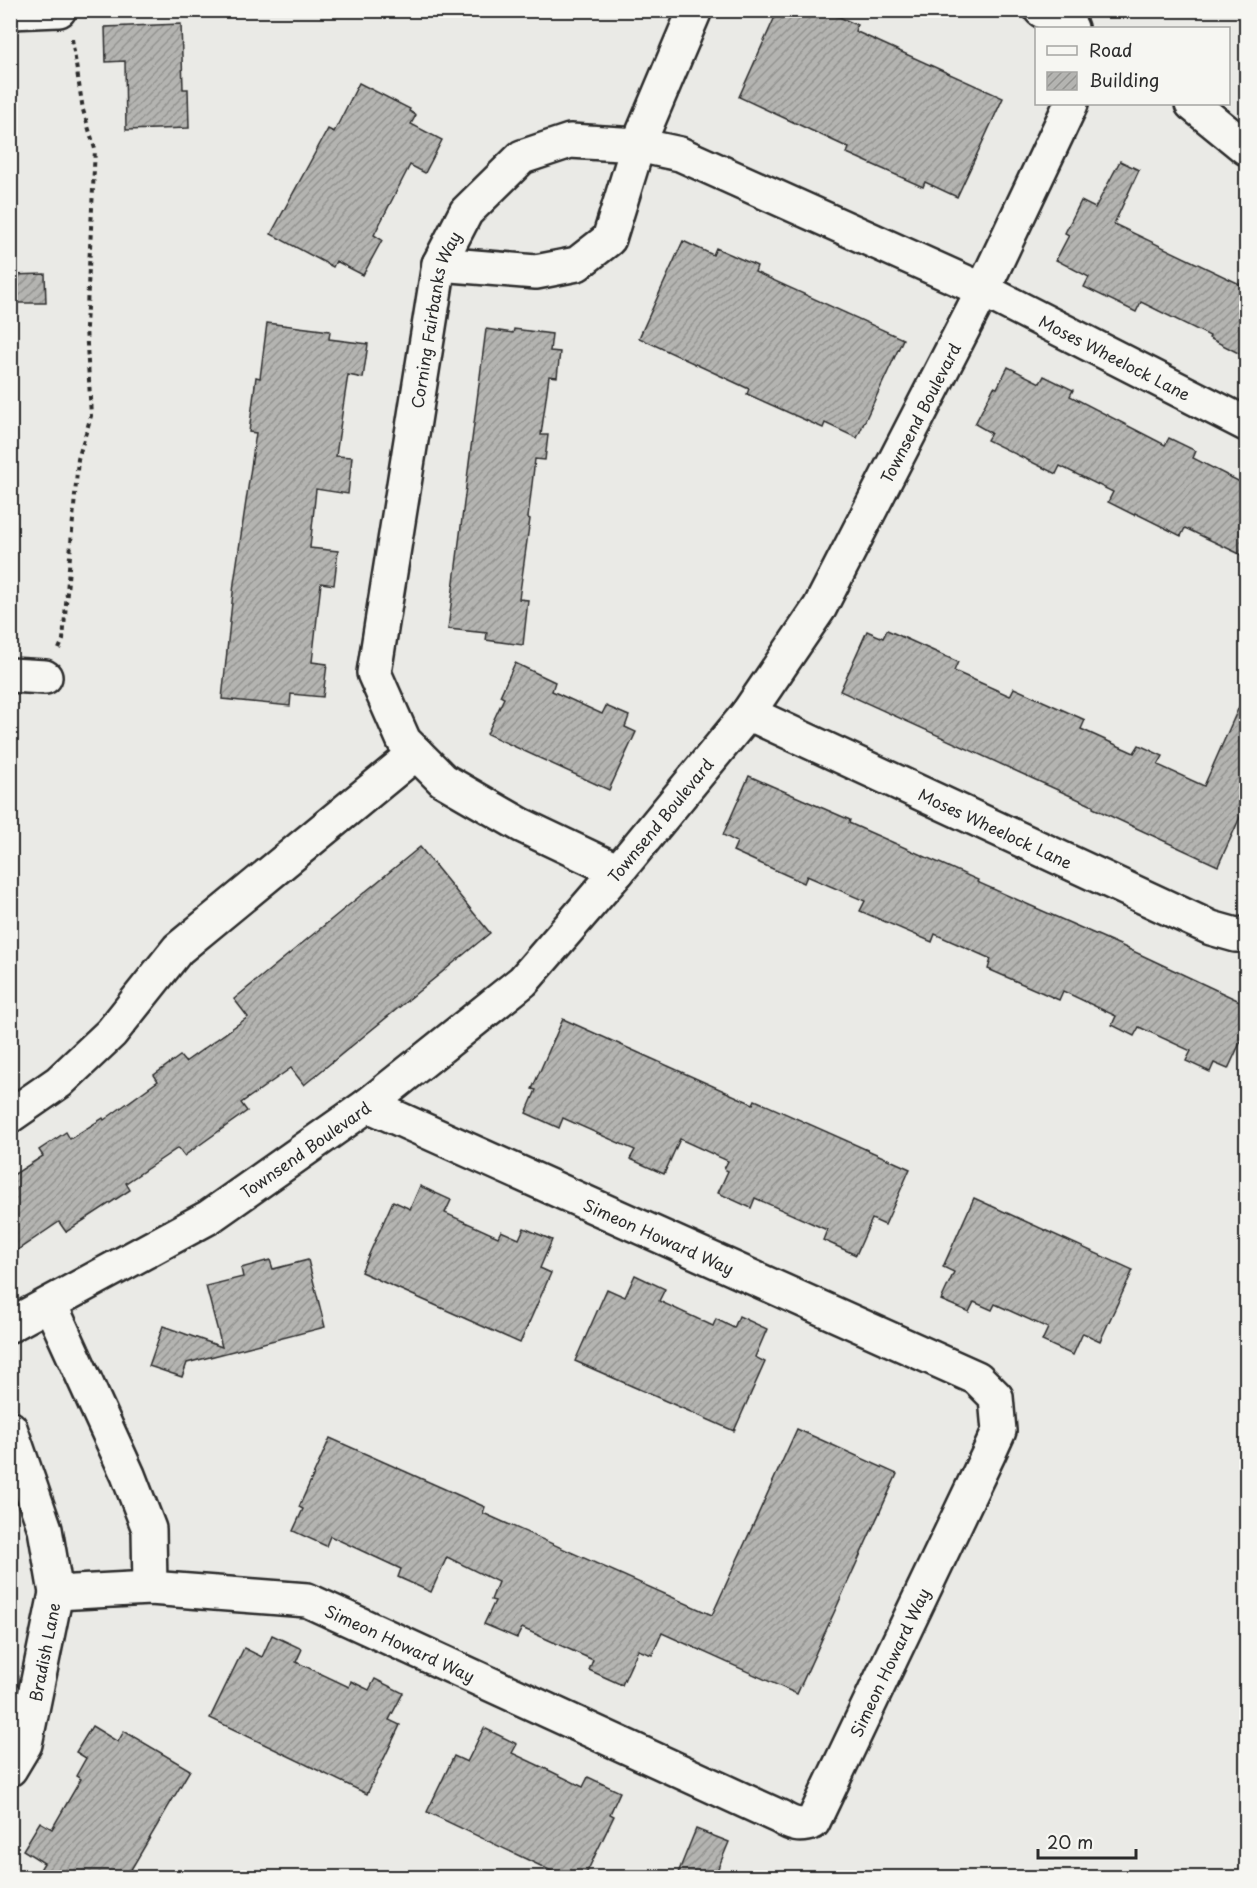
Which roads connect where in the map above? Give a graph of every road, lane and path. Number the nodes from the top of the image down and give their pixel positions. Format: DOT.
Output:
graph roads {
  1 [pos="695,10"];
  2 [pos="1041,10"];
  3 [pos="10,12"];
  4 [pos="65,22"];
  5 [pos="1069,27"];
  6 [pos="1071,105"];
  7 [pos="1193,105"];
  8 [pos="638,144"];
  9 [pos="1246,148"];
  10 [pos="439,264"];
  11 [pos="983,290"];
  12 [pos="1246,424"];
  13 [pos="10,675"];
  14 [pos="45,677"];
  15 [pos="747,713"];
  16 [pos="416,753"];
  17 [pos="618,872"];
  18 [pos="1246,934"];
  19 [pos="368,1106"];
  20 [pos="10,1116"];
  21 [pos="50,1304"];
  22 [pos="10,1326"];
  23 [pos="10,1428"];
  24 [pos="150,1588"];
  25 [pos="56,1593"];
  26 [pos="10,1769"];
  1 -- 8 [label="street"];
  2 -- 5 [label="street"];
  3 -- 4 [label="street"];
  4 -- 14 [label="path"];
  6 -- 11 [label="street, Townsend Boulevard"];
  7 -- 9 [label="street"];
  8 -- 10 [label="street, Corning Fairbanks Way"];
  8 -- 10 [label="street"];
  8 -- 11 [label="street, Corning Fairbanks Way"];
  10 -- 16 [label="street, Corning Fairbanks Way"];
  11 -- 12 [label="street, Moses Wheelock Lane"];
  11 -- 15 [label="street, Townsend Boulevard"];
  13 -- 14 [label="street"];
  15 -- 17 [label="street, Townsend Boulevard"];
  15 -- 18 [label="street, Moses Wheelock Lane"];
  16 -- 17 [label="street, Corning Fairbanks Way"];
  16 -- 20 [label="street"];
  17 -- 19 [label="street, Townsend Boulevard"];
  19 -- 21 [label="street, Townsend Boulevard"];
  19 -- 24 [label="street, Simeon Howard Way"];
  21 -- 22 [label="street, Townsend Boulevard"];
  21 -- 24 [label="street"];
  23 -- 25 [label="street, Bradish Lane"];
  24 -- 25 [label="street, Simeon Howard Way"];
  25 -- 26 [label="street, Bradish Lane"];
}
